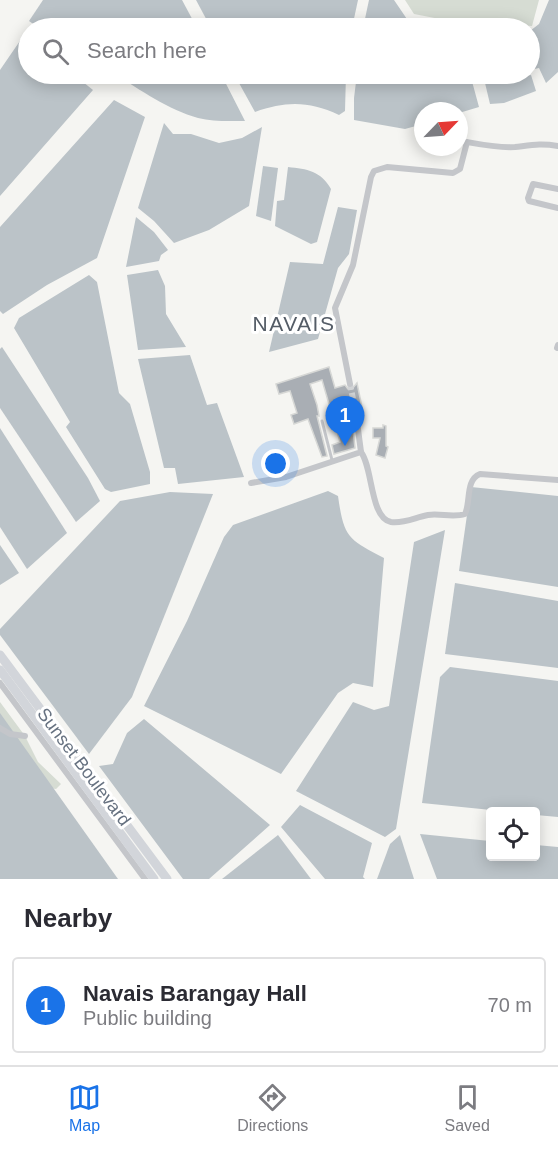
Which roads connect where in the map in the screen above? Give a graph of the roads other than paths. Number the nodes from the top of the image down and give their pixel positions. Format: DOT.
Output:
graph roads {
  1 [pos="558,146"];
  2 [pos="558,189"];
  3 [pos="558,208"];
  4 [pos="350,384"];
  5 [pos="356,414"];
  6 [pos="322,421"];
  7 [pos="361,452"];
  8 [pos="332,460"];
  9 [pos="558,480"];
  10 [pos="251,483"];
  11 [pos="0,655"];
  12 [pos="0,670"];
  13 [pos="0,683"];
  14 [pos="0,728"];
  15 [pos="25,736"];
  16 [pos="145,879"];
  17 [pos="154,879"];
  18 [pos="167,879"];
  1 -- 4 [label="street"];
  2 -- 3 [label="street"];
  5 -- 7 [label="street"];
  6 -- 8 [label="lane"];
  7 -- 8 [label="street"];
  7 -- 9 [label="street"];
  8 -- 10 [label="street"];
  11 -- 18 [label="main road, Sunset Boulevard"];
  12 -- 17 [label="main road, Sunset Boulevard"];
  13 -- 16 [label="street"];
  14 -- 15 [label="street"];
}
